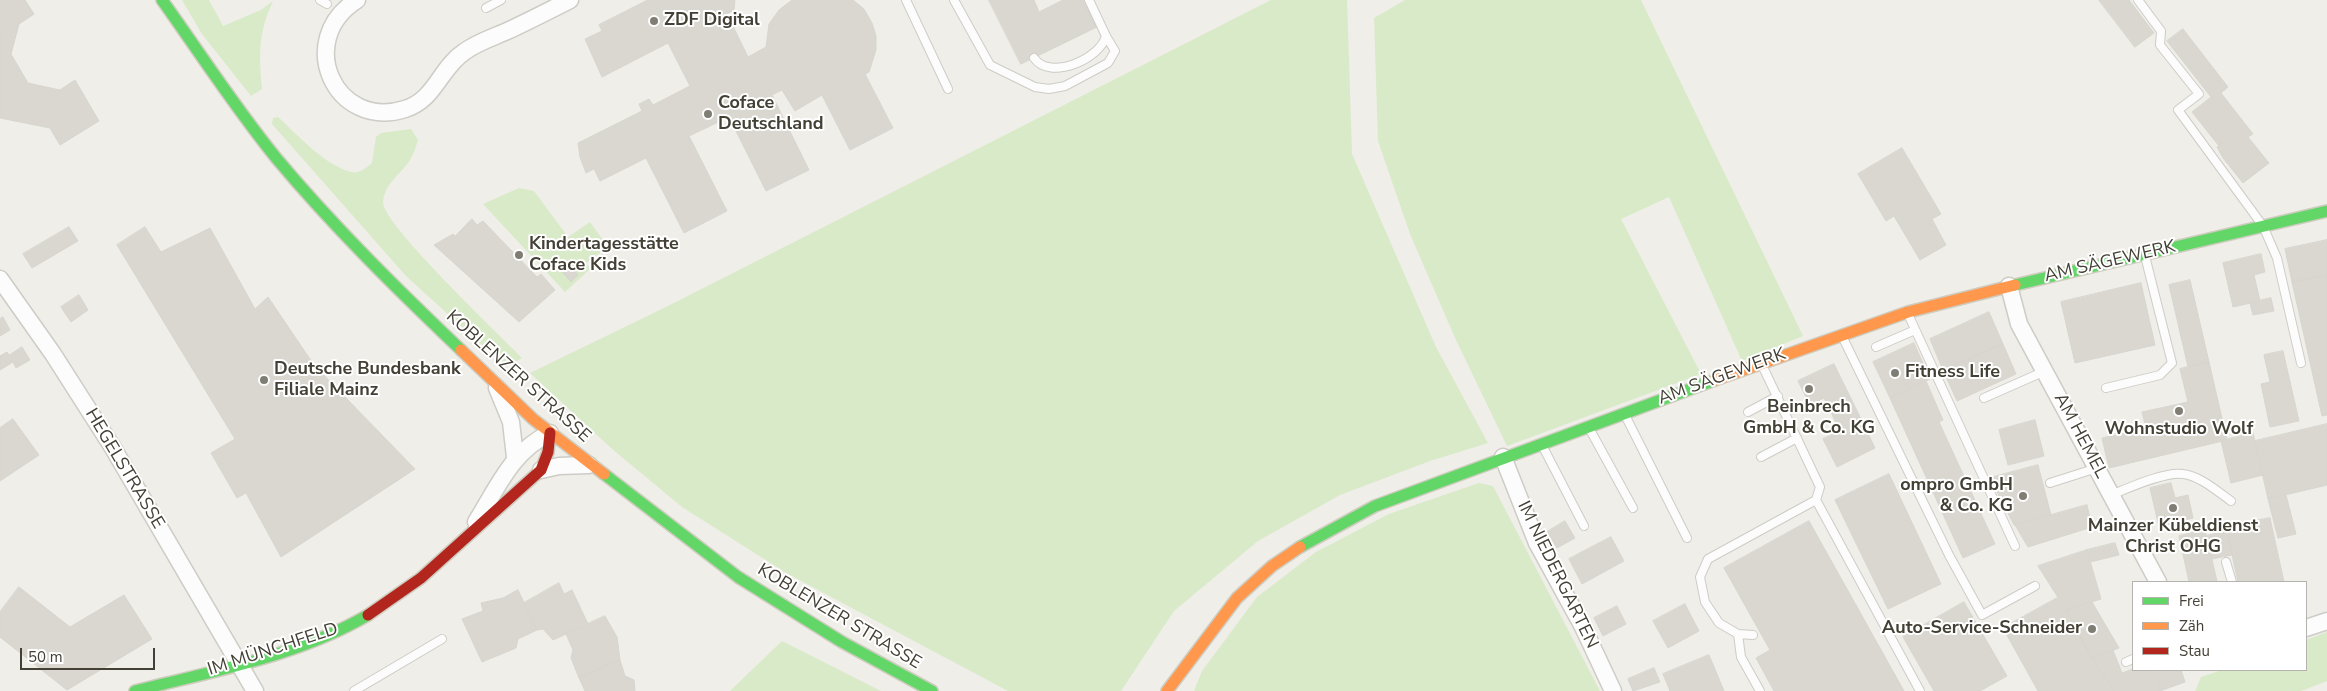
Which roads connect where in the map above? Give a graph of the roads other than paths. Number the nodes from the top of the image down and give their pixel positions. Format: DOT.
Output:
graph roads {
  1 [pos="162,0"];
  2 [pos="357,0"];
  3 [pos="501,0"];
  4 [pos="570,0"];
  5 [pos="906,0"];
  6 [pos="954,0"];
  7 [pos="1089,0"];
  8 [pos="2138,0"];
  9 [pos="486,8"];
  10 [pos="1106,36"];
  11 [pos="1034,58"];
  12 [pos="948,89"];
  13 [pos="2327,211"];
  14 [pos="2264,226"];
  15 [pos="2145,254"];
  16 [pos="0,280"];
  17 [pos="2009,286"];
  18 [pos="1908,312"];
  19 [pos="1915,330"];
  20 [pos="1841,334"];
  21 [pos="1876,347"];
  22 [pos="1762,363"];
  23 [pos="2300,363"];
  24 [pos="2045,371"];
  25 [pos="496,386"];
  26 [pos="2106,388"];
  27 [pos="1778,396"];
  28 [pos="1984,398"];
  29 [pos="1748,412"];
  30 [pos="1624,413"];
  31 [pos="1589,426"];
  32 [pos="550,433"];
  33 [pos="1797,438"];
  34 [pos="1542,443"];
  35 [pos="1503,457"];
  36 [pos="1761,457"];
  37 [pos="515,458"];
  38 [pos="589,464"];
  39 [pos="2097,468"];
  40 [pos="541,470"];
  41 [pos="2050,483"];
  42 [pos="2112,495"];
  43 [pos="1816,500"];
  44 [pos="2231,501"];
  45 [pos="1633,508"];
  46 [pos="1584,526"];
  47 [pos="470,531"];
  48 [pos="1687,538"];
  49 [pos="2015,546"];
  50 [pos="2226,562"];
  51 [pos="2157,581"];
  52 [pos="2232,581"];
  53 [pos="2035,586"];
  54 [pos="2327,621"];
  55 [pos="2307,628"];
  56 [pos="1738,634"];
  57 [pos="1753,634"];
  58 [pos="442,639"];
  59 [pos="241,664"];
  60 [pos="1183,672"];
  61 [pos="135,691"];
  62 [pos="255,691"];
  63 [pos="354,691"];
  64 [pos="932,691"];
  65 [pos="1167,691"];
  66 [pos="1175,691"];
  67 [pos="1613,691"];
  68 [pos="1760,691"];
  69 [pos="1920,691"];
  1 -- 25 [label="street, KOBLENZER STRASSE"];
  2 -- 4 [label="street"];
  3 -- 9 [label="lane"];
  5 -- 12 [label="lane"];
  6 -- 10 [label="lane"];
  7 -- 10 [label="lane"];
  8 -- 14 [label="lane"];
  10 -- 11 [label="lane"];
  13 -- 14 [label="street, AM SÄGEWERK"];
  14 -- 15 [label="street, AM SÄGEWERK"];
  14 -- 23 [label="lane"];
  15 -- 17 [label="street, AM SÄGEWERK"];
  15 -- 26 [label="lane"];
  16 -- 59 [label="street, HEGELSTRASSE"];
  17 -- 18 [label="street, AM SÄGEWERK"];
  17 -- 24 [label="street, AM HEMEL"];
  18 -- 19 [label="lane"];
  18 -- 20 [label="street, AM SÄGEWERK"];
  19 -- 21 [label="lane"];
  19 -- 49 [label="lane"];
  20 -- 22 [label="street, AM SÄGEWERK"];
  20 -- 53 [label="lane"];
  22 -- 27 [label="lane"];
  22 -- 30 [label="street, AM SÄGEWERK"];
  24 -- 28 [label="lane"];
  24 -- 39 [label="street, AM HEMEL"];
  25 -- 32 [label="street, KOBLENZER STRASSE"];
  25 -- 37 [label="street"];
  27 -- 29 [label="lane"];
  27 -- 33 [label="lane"];
  30 -- 31 [label="street, AM SÄGEWERK"];
  30 -- 48 [label="lane"];
  31 -- 34 [label="street, AM SÄGEWERK"];
  31 -- 45 [label="lane"];
  32 -- 37 [label="street, IM MÜNCHFELD"];
  32 -- 38 [label="street, KOBLENZER STRASSE"];
  32 -- 40 [label="street"];
  33 -- 36 [label="lane"];
  33 -- 43 [label="lane"];
  34 -- 35 [label="street, AM SÄGEWERK"];
  34 -- 46 [label="lane"];
  35 -- 60 [label="street, AM SÄGEWERK"];
  35 -- 67 [label="street, IM NIEDERGARTEN"];
  37 -- 47 [label="street, IM MÜNCHFELD"];
  38 -- 40 [label="street"];
  38 -- 64 [label="street, KOBLENZER STRASSE"];
  39 -- 41 [label="lane"];
  39 -- 42 [label="street, AM HEMEL"];
  40 -- 47 [label="street, IM MÜNCHFELD"];
  42 -- 44 [label="lane"];
  42 -- 51 [label="street, AM HEMEL"];
  43 -- 56 [label="lane"];
  43 -- 69 [label="lane"];
  47 -- 59 [label="street, IM MÜNCHFELD"];
  50 -- 52 [label="lane"];
  54 -- 55 [label="street"];
  56 -- 57 [label="lane"];
  56 -- 68 [label="lane"];
  58 -- 63 [label="lane"];
  59 -- 61 [label="street, IM MÜNCHFELD"];
  59 -- 62 [label="street, HEGELSTRASSE"];
  60 -- 65 [label="street, AM SÄGEWERK"];
  60 -- 66 [label="street, AM SÄGEWERK"];
}
